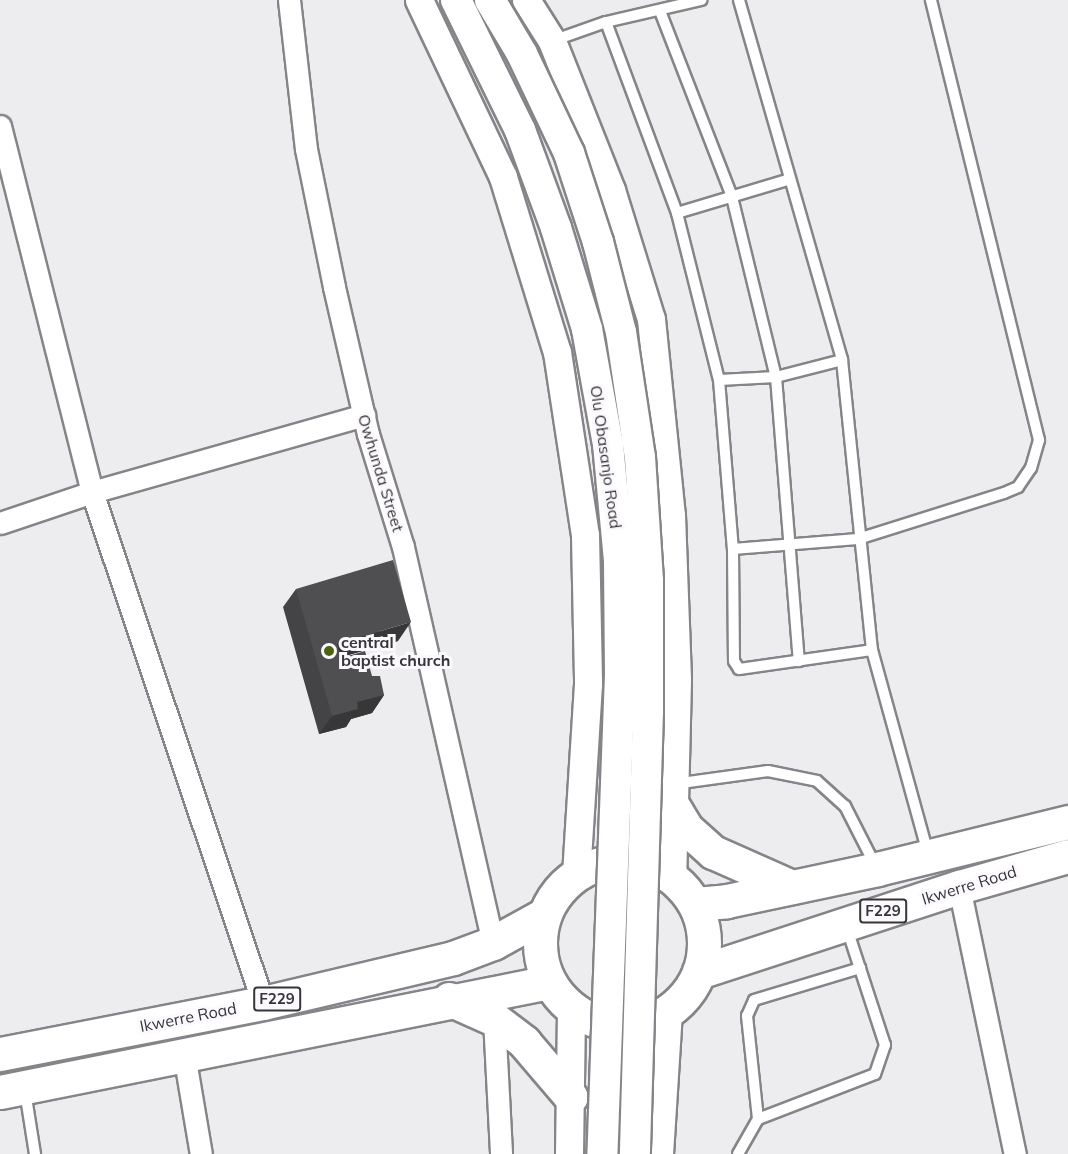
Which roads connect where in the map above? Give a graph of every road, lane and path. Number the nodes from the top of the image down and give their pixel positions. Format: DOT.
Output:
graph roads {
  1 [pos="289,0"];
  2 [pos="419,0"];
  3 [pos="456,0"];
  4 [pos="490,0"];
  5 [pos="526,0"];
  6 [pos="701,0"];
  7 [pos="739,0"];
  8 [pos="931,0"];
  9 [pos="660,11"];
  10 [pos="606,22"];
  11 [pos="552,41"];
  12 [pos="0,126"];
  13 [pos="790,178"];
  14 [pos="732,197"];
  15 [pos="677,213"];
  16 [pos="842,360"];
  17 [pos="776,377"];
  18 [pos="718,380"];
  19 [pos="363,415"];
  20 [pos="92,492"];
  21 [pos="0,523"];
  22 [pos="858,539"];
  23 [pos="792,544"];
  24 [pos="733,549"];
  25 [pos="872,650"];
  26 [pos="800,661"];
  27 [pos="677,680"];
  28 [pos="588,684"];
  29 [pos="673,795"];
  30 [pos="1068,822"];
  31 [pos="1068,856"];
  32 [pos="929,857"];
  33 [pos="877,869"];
  34 [pos="576,875"];
  35 [pos="672,878"];
  36 [pos="792,887"];
  37 [pos="960,887"];
  38 [pos="694,904"];
  39 [pos="544,915"];
  40 [pos="845,924"];
  41 [pos="493,943"];
  42 [pos="860,968"];
  43 [pos="699,972"];
  44 [pos="549,982"];
  45 [pos="449,999"];
  46 [pos="262,1002"];
  47 [pos="571,1009"];
  48 [pos="668,1012"];
  49 [pos="494,1019"];
  50 [pos="0,1053"];
  51 [pos="183,1054"];
  52 [pos="12,1090"];
  53 [pos="571,1097"];
  54 [pos="758,1119"];
  55 [pos="35,1154"];
  56 [pos="201,1154"];
  57 [pos="501,1154"];
  58 [pos="569,1154"];
  59 [pos="602,1154"];
  60 [pos="635,1154"];
  61 [pos="659,1154"];
  62 [pos="738,1154"];
  63 [pos="1015,1154"];
  1 -- 19 [label="street, Owhunda Street"];
  2 -- 28 [label="street"];
  3 -- 59 [label="main road, Olu Obasanjo Road, bridge"];
  4 -- 60 [label="main road, Olu Obasanjo Road, bridge"];
  5 -- 11 [label="street"];
  6 -- 9 [label="lane"];
  7 -- 13 [label="lane"];
  8 -- 22 [label="lane"];
  9 -- 10 [label="lane"];
  9 -- 14 [label="lane"];
  10 -- 11 [label="lane"];
  10 -- 15 [label="lane"];
  11 -- 27 [label="street"];
  12 -- 20 [label="street"];
  13 -- 14 [label="lane"];
  13 -- 16 [label="lane"];
  14 -- 15 [label="lane"];
  14 -- 17 [label="lane"];
  15 -- 18 [label="lane"];
  16 -- 17 [label="lane"];
  16 -- 22 [label="lane"];
  17 -- 18 [label="lane"];
  17 -- 23 [label="lane"];
  18 -- 24 [label="lane"];
  19 -- 20 [label="street"];
  19 -- 41 [label="street, Owhunda Street"];
  20 -- 21 [label="street"];
  20 -- 46 [label="street"];
  22 -- 23 [label="lane"];
  22 -- 25 [label="lane"];
  23 -- 24 [label="lane"];
  23 -- 26 [label="lane"];
  24 -- 26 [label="lane"];
  25 -- 26 [label="lane"];
  25 -- 32 [label="lane"];
  27 -- 28 [label="street"];
  27 -- 29 [label="street"];
  28 -- 34 [label="street"];
  29 -- 33 [label="lane"];
  29 -- 35 [label="street"];
  29 -- 36 [label="main road"];
  30 -- 32 [label="main road"];
  31 -- 37 [label="main road, Ikwerre Road / F229"];
  32 -- 33 [label="main road"];
  33 -- 36 [label="main road"];
  34 -- 35 [label="main road, F229"];
  34 -- 39 [label="main road, F229"];
  35 -- 38 [label="main road, F229"];
  36 -- 38 [label="main road"];
  37 -- 40 [label="main road, Ikwerre Road / F229"];
  37 -- 63 [label="street"];
  38 -- 43 [label="main road, F229"];
  39 -- 41 [label="main road, Ikwerre Road / F229"];
  39 -- 44 [label="main road, F229"];
  40 -- 42 [label="lane"];
  40 -- 43 [label="main road, Ikwerre Road / F229"];
  41 -- 46 [label="main road, Ikwerre Road / F229"];
  42 -- 54 [label="lane"];
  42 -- 54 [label="lane"];
  43 -- 48 [label="main road, F229"];
  44 -- 45 [label="main road, F229"];
  44 -- 47 [label="main road, F229"];
  45 -- 49 [label="main road"];
  45 -- 51 [label="main road, F229"];
  46 -- 50 [label="main road, Ikwerre Road / F229"];
  47 -- 48 [label="main road, F229"];
  47 -- 53 [label="street"];
  48 -- 61 [label="street"];
  49 -- 53 [label="main road"];
  49 -- 57 [label="street"];
  51 -- 52 [label="main road, F229"];
  51 -- 56 [label="street"];
  52 -- 55 [label="lane"];
  53 -- 58 [label="street"];
  54 -- 62 [label="lane"];
}
